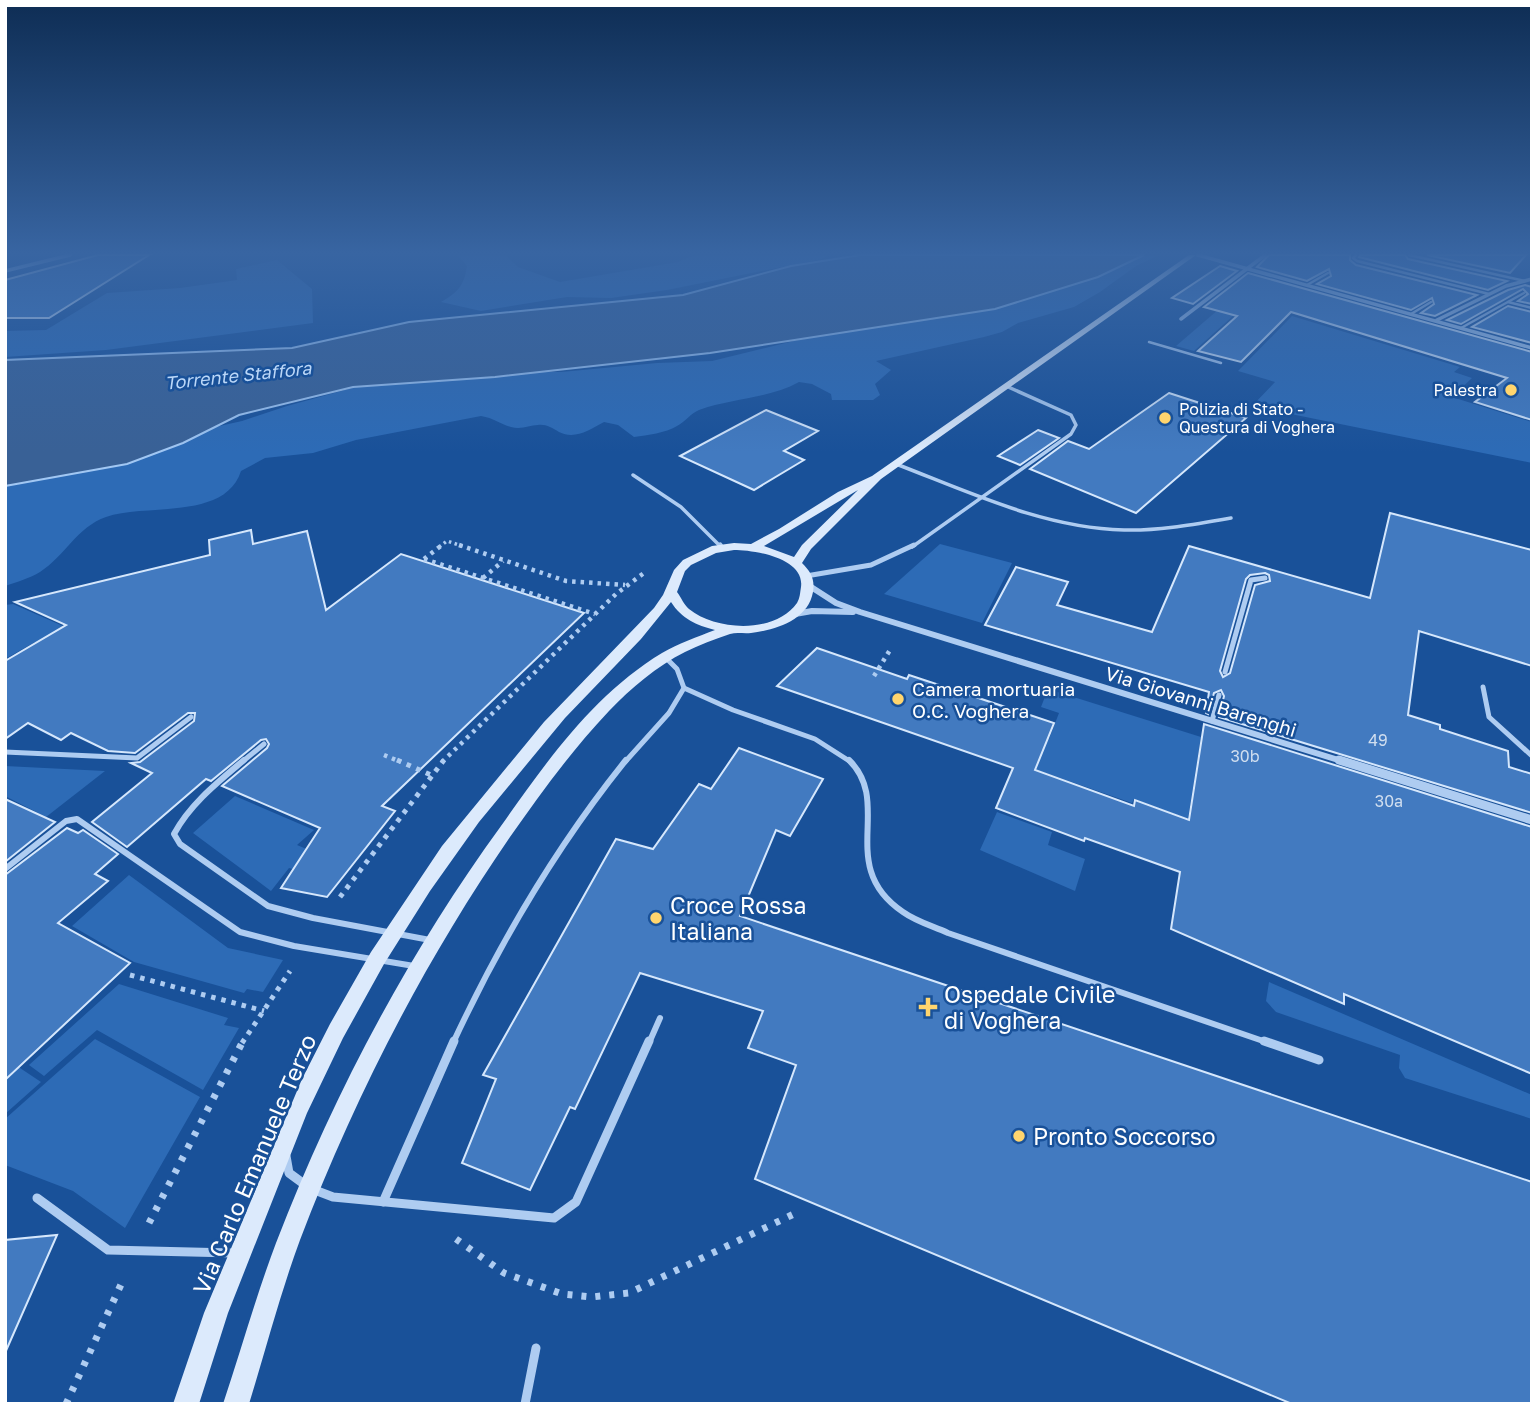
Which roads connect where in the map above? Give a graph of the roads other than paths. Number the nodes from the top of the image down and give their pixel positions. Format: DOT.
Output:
graph roads {
  1 [pos="1100,321"];
  2 [pos="1436,321"];
  3 [pos="1474,321"];
  4 [pos="1461,328"];
  5 [pos="1149,342"];
  6 [pos="1532,348"];
  7 [pos="1221,363"];
  8 [pos="1006,386"];
  9 [pos="896,464"];
  10 [pos="633,475"];
  11 [pos="877,477"];
  12 [pos="984,496"];
  13 [pos="1231,518"];
  14 [pos="753,547"];
  15 [pos="722,548"];
  16 [pos="796,564"];
  17 [pos="1265,578"];
  18 [pos="807,581"];
  19 [pos="671,592"];
  20 [pos="860,612"];
  21 [pos="792,615"];
  22 [pos="729,630"];
  23 [pos="665,657"];
  24 [pos="1225,672"];
  25 [pos="1483,687"];
  26 [pos="684,688"];
  27 [pos="1219,695"];
  28 [pos="191,718"];
  29 [pos="1212,722"];
  30 [pos="264,744"];
  31 [pos="5,752"];
  32 [pos="1532,756"];
  33 [pos="1532,820"];
  34 [pos="5,869"];
  35 [pos="394,933"];
  36 [pos="433,941"];
  37 [pos="379,960"];
  38 [pos="417,967"];
  39 [pos="660,1018"];
  40 [pos="1319,1060"];
  41 [pos="285,1143"];
  42 [pos="310,1188"];
  43 [pos="37,1198"];
  44 [pos="383,1202"];
  45 [pos="240,1253"];
  46 [pos="536,1348"];
  47 [pos="186,1404"];
  48 [pos="236,1404"];
  49 [pos="525,1404"];
  1 -- 8 [label="main road, Via Carlo Emanuele Terzo"];
  2 -- 4 [label="street"];
  3 -- 4 [label="lane"];
  4 -- 6 [label="street"];
  5 -- 7 [label="lane"];
  8 -- 9 [label="main road, Via Carlo Emanuele Terzo"];
  8 -- 12 [label="lane"];
  9 -- 11 [label="main road, Via Carlo Emanuele Terzo"];
  9 -- 12 [label="lane"];
  10 -- 15 [label="lane"];
  11 -- 14 [label="main road, Via Carlo Emanuele Terzo"];
  11 -- 16 [label="main road, Via Carlo Emanuele Terzo"];
  12 -- 13 [label="lane"];
  12 -- 18 [label="lane"];
  14 -- 15 [label="main road, Via Carlo Emanuele Terzo"];
  14 -- 16 [label="main road, Via Carlo Emanuele Terzo"];
  15 -- 19 [label="main road, Via Carlo Emanuele Terzo"];
  16 -- 18 [label="main road, Via Carlo Emanuele Terzo"];
  17 -- 24 [label="lane"];
  18 -- 20 [label="street, Via Giovanni Barenghi"];
  18 -- 21 [label="main road"];
  19 -- 22 [label="main road"];
  19 -- 35 [label="main road, Via Carlo Emanuele Terzo"];
  20 -- 21 [label="street, Via Giovanni Barenghi"];
  20 -- 29 [label="street, Via Giovanni Barenghi"];
  21 -- 22 [label="main road"];
  22 -- 23 [label="main road"];
  23 -- 26 [label="lane"];
  23 -- 36 [label="main road"];
  25 -- 32 [label="lane"];
  26 -- 40 [label="lane"];
  26 -- 44 [label="lane"];
  27 -- 29 [label="lane"];
  28 -- 31 [label="lane"];
  29 -- 33 [label="street, Via Giovanni Barenghi"];
  30 -- 35 [label="lane"];
  34 -- 37 [label="lane"];
  35 -- 36 [label="lane"];
  35 -- 37 [label="main road, Via Carlo Emanuele Terzo"];
  36 -- 38 [label="main road"];
  37 -- 38 [label="lane"];
  37 -- 41 [label="main road, Via Carlo Emanuele Terzo"];
  38 -- 42 [label="main road"];
  39 -- 44 [label="lane"];
  41 -- 42 [label="lane"];
  41 -- 45 [label="main road, Via Carlo Emanuele Terzo"];
  42 -- 44 [label="lane"];
  42 -- 48 [label="main road"];
  43 -- 45 [label="lane"];
  45 -- 47 [label="main road, Via Carlo Emanuele Terzo"];
  46 -- 49 [label="lane"];
}
